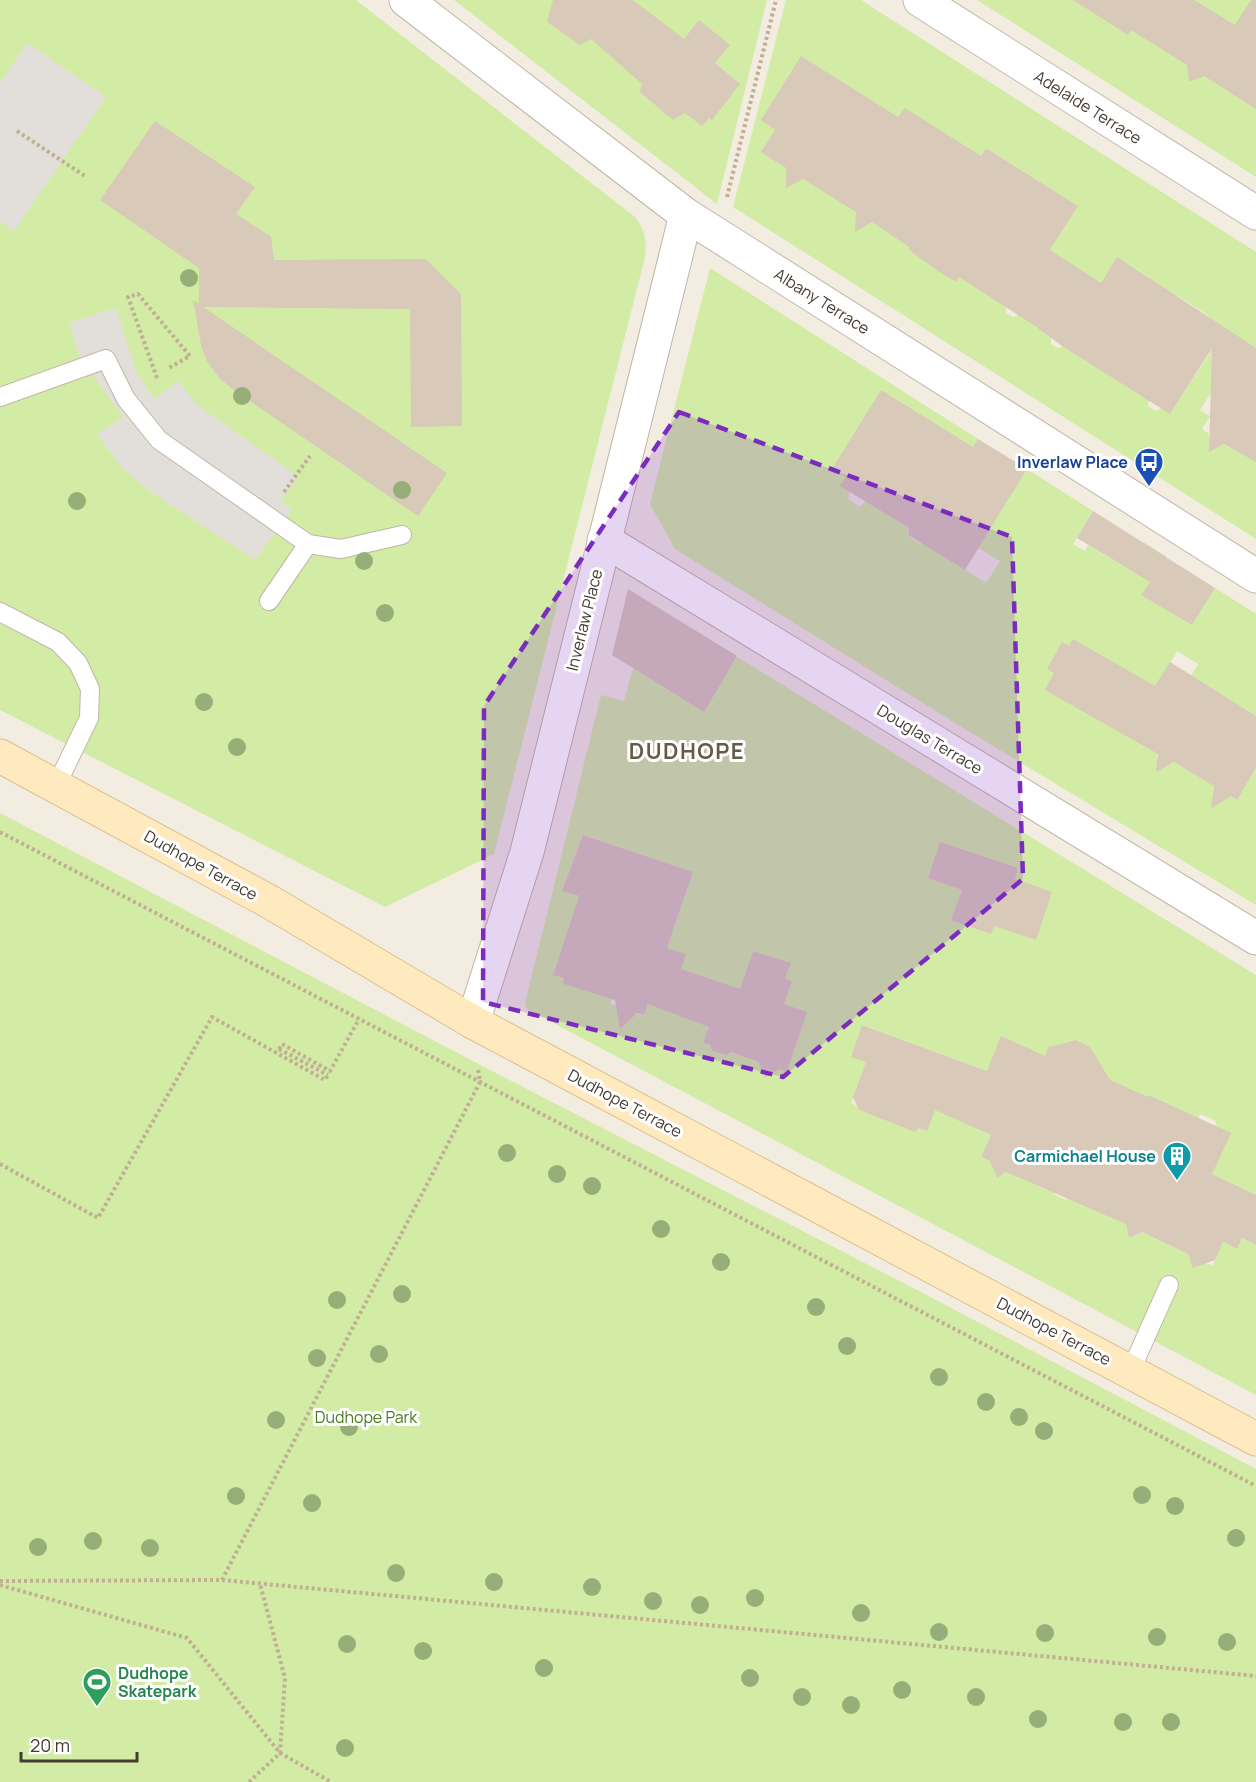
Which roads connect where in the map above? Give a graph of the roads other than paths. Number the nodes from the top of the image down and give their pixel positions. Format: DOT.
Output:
graph roads {
  1 [pos="406,0"];
  2 [pos="920,0"];
  3 [pos="1256,213"];
  4 [pos="686,215"];
  5 [pos="0,397"];
  6 [pos="402,534"];
  7 [pos="604,540"];
  8 [pos="308,544"];
  9 [pos="1256,576"];
  10 [pos="269,601"];
  11 [pos="0,612"];
  12 [pos="0,756"];
  13 [pos="56,786"];
  14 [pos="1256,938"];
  15 [pos="473,1022"];
  16 [pos="1169,1285"];
  17 [pos="1131,1372"];
  18 [pos="1256,1439"];
  1 -- 4 [label="street, Albany Terrace"];
  2 -- 3 [label="street, Adelaide Terrace"];
  4 -- 7 [label="street, Inverlaw Place"];
  4 -- 9 [label="street, Albany Terrace"];
  5 -- 8 [label="lane"];
  6 -- 8 [label="lane"];
  7 -- 14 [label="street, Douglas Terrace"];
  7 -- 15 [label="street, Inverlaw Place"];
  8 -- 10 [label="lane"];
  11 -- 13 [label="lane"];
  12 -- 13 [label="street, Dudhope Terrace"];
  13 -- 15 [label="street, Dudhope Terrace"];
  15 -- 17 [label="street, Dudhope Terrace"];
  16 -- 17 [label="lane"];
  17 -- 18 [label="street, Dudhope Terrace"];
}
